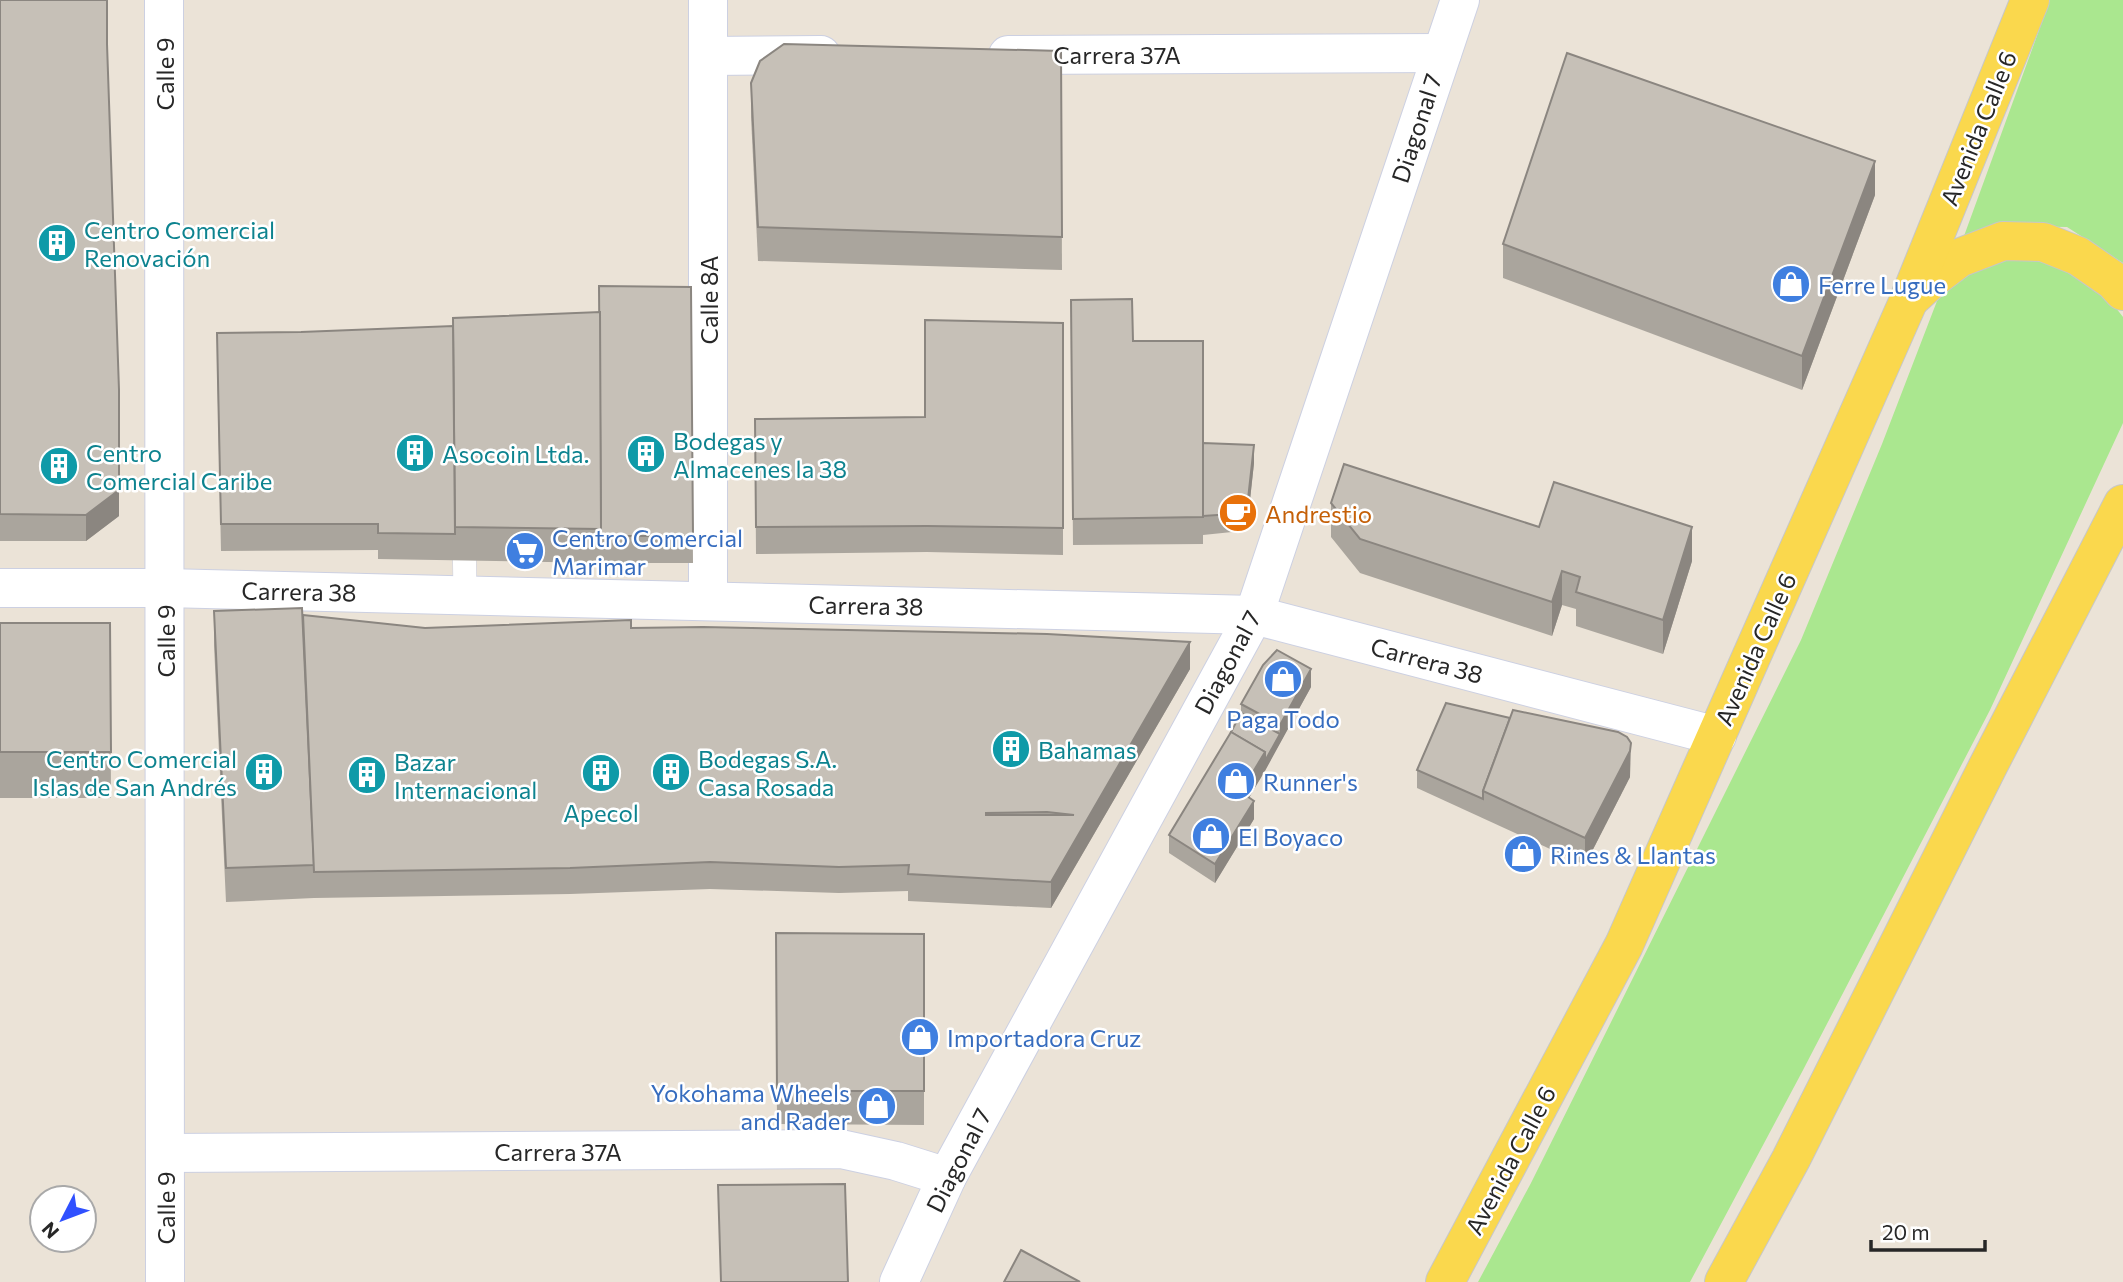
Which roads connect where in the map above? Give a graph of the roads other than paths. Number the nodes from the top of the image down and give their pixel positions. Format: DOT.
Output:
graph roads {
  1 [pos="164,0"];
  2 [pos="708,0"];
  3 [pos="1460,0"];
  4 [pos="2030,0"];
  5 [pos="1441,52"];
  6 [pos="860,55"];
  7 [pos="971,55"];
  8 [pos="708,56"];
  9 [pos="2123,291"];
  10 [pos="1908,302"];
  11 [pos="2123,504"];
  12 [pos="464,510"];
  13 [pos="0,588"];
  14 [pos="165,588"];
  15 [pos="465,595"];
  16 [pos="708,601"];
  17 [pos="1254,615"];
  18 [pos="1717,736"];
  19 [pos="165,1153"];
  20 [pos="947,1177"];
  21 [pos="165,1282"];
  22 [pos="899,1282"];
  23 [pos="1446,1282"];
  24 [pos="1724,1282"];
  1 -- 14 [label="street, Calle 9"];
  2 -- 8 [label="street, Calle 8A"];
  3 -- 5 [label="street, Diagonal 7"];
  4 -- 10 [label="main road, Avenida Calle 6"];
  5 -- 7 [label="street, Carrera 37A"];
  5 -- 17 [label="street, Diagonal 7"];
  6 -- 8 [label="street"];
  8 -- 16 [label="street, Calle 8A"];
  9 -- 10 [label="main road"];
  10 -- 18 [label="main road, Avenida Calle 6"];
  11 -- 24 [label="main road"];
  12 -- 15 [label="lane"];
  13 -- 14 [label="street, Carrera 38"];
  14 -- 15 [label="street, Carrera 38"];
  14 -- 19 [label="street, Calle 9"];
  15 -- 16 [label="street, Carrera 38"];
  16 -- 17 [label="street, Carrera 38"];
  17 -- 18 [label="street, Carrera 38"];
  17 -- 20 [label="street, Diagonal 7"];
  18 -- 23 [label="main road, Avenida Calle 6"];
  19 -- 20 [label="street, Carrera 37A"];
  19 -- 21 [label="street, Calle 9"];
  20 -- 22 [label="street, Diagonal 7"];
}
